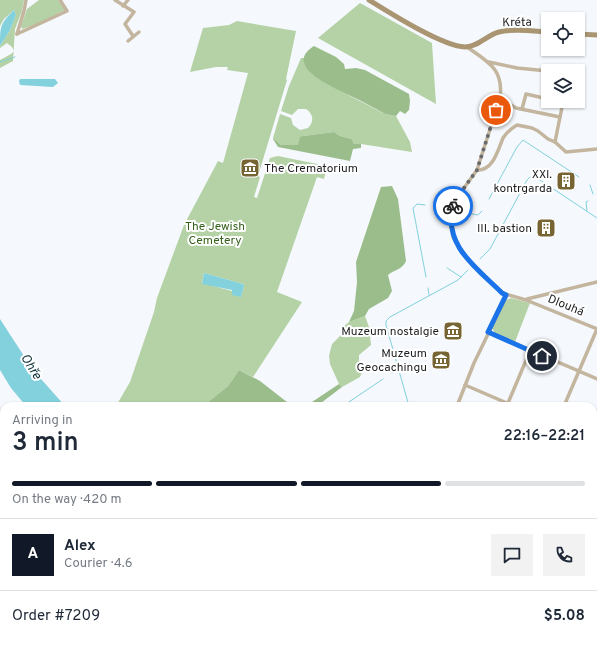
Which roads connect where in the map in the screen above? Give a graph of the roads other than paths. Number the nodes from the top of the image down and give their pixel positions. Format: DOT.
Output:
graph roads {
  1 [pos="26,0"];
  2 [pos="60,0"];
  3 [pos="115,0"];
  4 [pos="128,0"];
  5 [pos="369,0"];
  6 [pos="123,6"];
  7 [pos="139,32"];
  8 [pos="541,32"];
  9 [pos="585,34"];
  10 [pos="597,35"];
  11 [pos="133,36"];
  12 [pos="128,41"];
  13 [pos="466,47"];
  14 [pos="489,62"];
  15 [pos="541,70"];
  16 [pos="541,97"];
  17 [pos="500,98"];
  18 [pos="562,108"];
  19 [pos="522,109"];
  20 [pos="560,117"];
  21 [pos="555,142"];
  22 [pos="597,149"];
  23 [pos="477,170"];
  24 [pos="597,282"];
  25 [pos="506,295"];
  26 [pos="526,300"];
  27 [pos="597,329"];
  28 [pos="488,332"];
  29 [pos="530,351"];
  30 [pos="579,371"];
  31 [pos="597,379"];
  32 [pos="465,385"];
  33 [pos="459,402"];
  34 [pos="503,402"];
  35 [pos="509,402"];
  36 [pos="566,402"];
  1 -- 2 [label="street"];
  3 -- 6 [label="street"];
  4 -- 6 [label="street"];
  5 -- 13 [label="street"];
  6 -- 11 [label="street"];
  7 -- 11 [label="street"];
  8 -- 13 [label="street, Kréta"];
  9 -- 10 [label="street"];
  11 -- 12 [label="street"];
  13 -- 14 [label="street"];
  14 -- 15 [label="street"];
  14 -- 17 [label="street"];
  16 -- 19 [label="street"];
  17 -- 19 [label="street"];
  17 -- 23 [label="street"];
  18 -- 20 [label="street"];
  19 -- 20 [label="street"];
  20 -- 21 [label="street"];
  21 -- 22 [label="street"];
  21 -- 23 [label="street"];
  23 -- 25 [label="street"];
  24 -- 26 [label="street"];
  25 -- 26 [label="street, Dlouhá"];
  25 -- 28 [label="street"];
  26 -- 27 [label="street, Dlouhá"];
  27 -- 30 [label="street"];
  28 -- 29 [label="street"];
  28 -- 32 [label="street"];
  29 -- 30 [label="street"];
  29 -- 35 [label="street"];
  30 -- 31 [label="street"];
  30 -- 36 [label="street"];
  32 -- 33 [label="street"];
  32 -- 34 [label="street"];
}
